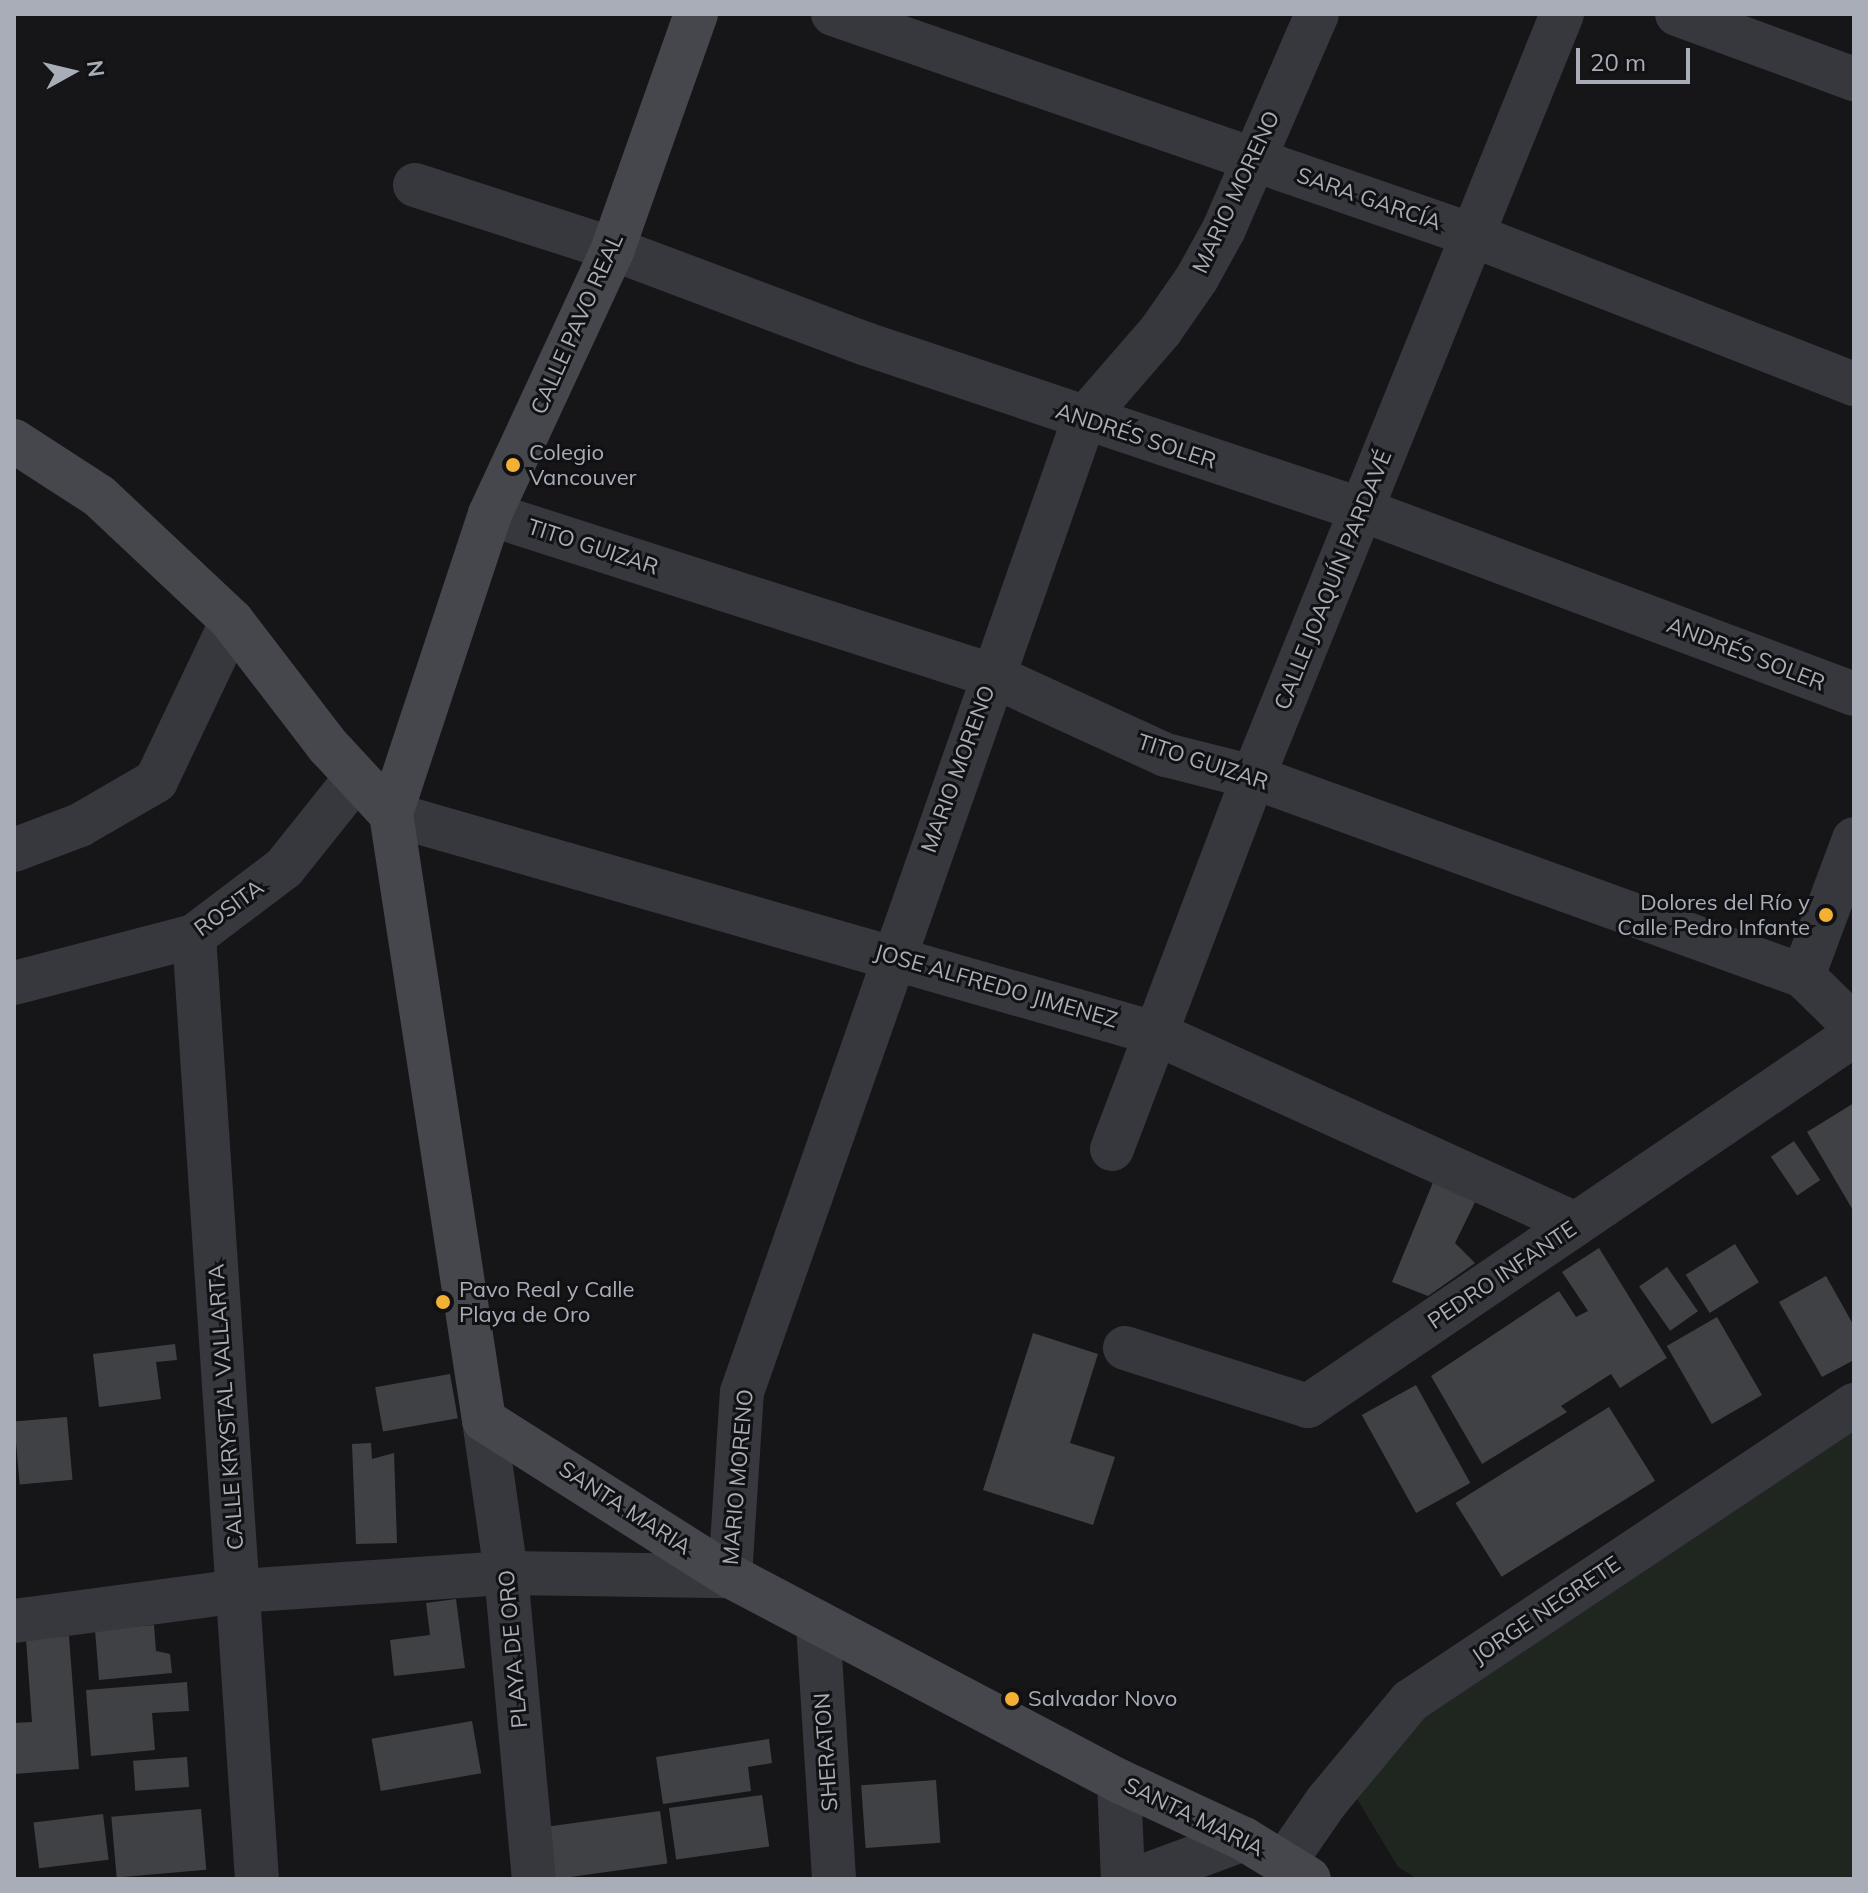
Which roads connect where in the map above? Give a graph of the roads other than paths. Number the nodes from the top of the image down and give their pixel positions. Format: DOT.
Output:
graph roads {
  1 [pos="696,14"];
  2 [pos="833,14"];
  3 [pos="1317,14"];
  4 [pos="1562,14"];
  5 [pos="1677,14"];
  6 [pos="1854,79"];
  7 [pos="1253,159"];
  8 [pos="415,185"];
  9 [pos="1469,234"];
  10 [pos="613,249"];
  11 [pos="1854,384"];
  12 [pos="1084,419"];
  13 [pos="14,441"];
  14 [pos="1362,510"];
  15 [pos="490,514"];
  16 [pos="232,621"];
  17 [pos="991,675"];
  18 [pos="1854,694"];
  19 [pos="1253,777"];
  20 [pos="355,779"];
  21 [pos="391,814"];
  22 [pos="1854,839"];
  23 [pos="14,850"];
  24 [pos="194,936"];
  25 [pos="892,955"];
  26 [pos="1803,976"];
  27 [pos="14,983"];
  28 [pos="1854,1026"];
  29 [pos="1157,1034"];
  30 [pos="1854,1035"];
  31 [pos="1112,1149"];
  32 [pos="1576,1224"];
  33 [pos="1125,1348"];
  34 [pos="1854,1405"];
  35 [pos="484,1420"];
  36 [pos="506,1573"];
  37 [pos="730,1576"];
  38 [pos="240,1591"];
  39 [pos="14,1621"];
  40 [pos="818,1624"];
  41 [pos="1119,1781"];
  42 [pos="1244,1839"];
  43 [pos="1297,1871"];
  44 [pos="257,1879"];
  45 [pos="534,1879"];
  46 [pos="834,1879"];
  47 [pos="1123,1879"];
  48 [pos="1136,1879"];
  1 -- 10 [label="street, CALLE PAVO REAL"];
  2 -- 7 [label="street, SARA GARCÍA"];
  3 -- 7 [label="street, MARIO MORENO"];
  4 -- 9 [label="street, CALLE JOAQUÍN PARDAVÉ"];
  5 -- 6 [label="street"];
  7 -- 9 [label="street, SARA GARCÍA"];
  7 -- 12 [label="street, MARIO MORENO"];
  8 -- 10 [label="street, ANDRÉS SOLER"];
  9 -- 11 [label="street, SARA GARCÍA"];
  9 -- 14 [label="street, CALLE JOAQUÍN PARDAVÉ"];
  10 -- 12 [label="street, ANDRÉS SOLER"];
  10 -- 15 [label="street, CALLE PAVO REAL"];
  12 -- 14 [label="street, ANDRÉS SOLER"];
  12 -- 17 [label="street, MARIO MORENO"];
  13 -- 16 [label="street"];
  14 -- 18 [label="street, ANDRÉS SOLER"];
  14 -- 19 [label="street, CALLE JOAQUÍN PARDAVÉ"];
  15 -- 17 [label="street, TITO GUIZAR"];
  15 -- 21 [label="street, CALLE PAVO REAL"];
  16 -- 20 [label="street"];
  16 -- 23 [label="street"];
  17 -- 19 [label="street, TITO GUIZAR"];
  17 -- 25 [label="street, MARIO MORENO"];
  19 -- 26 [label="street, TITO GUIZAR"];
  19 -- 29 [label="street, CALLE JOAQUÍN PARDAVÉ"];
  20 -- 21 [label="street"];
  20 -- 24 [label="street, ROSITA"];
  21 -- 25 [label="street, JOSE ALFREDO JIMENEZ"];
  21 -- 35 [label="street"];
  22 -- 26 [label="street"];
  24 -- 27 [label="street, ROSITA"];
  24 -- 38 [label="street, CALLE KRYSTAL VALLARTA"];
  25 -- 29 [label="street, JOSE ALFREDO JIMENEZ"];
  25 -- 37 [label="street, MARIO MORENO"];
  26 -- 28 [label="street, TITO GUIZAR"];
  29 -- 31 [label="street, CALLE JOAQUÍN PARDAVÉ"];
  29 -- 32 [label="street, JOSE ALFREDO JIMENEZ"];
  30 -- 32 [label="street, PEDRO INFANTE"];
  32 -- 33 [label="street, PEDRO INFANTE"];
  34 -- 43 [label="street, JORGE NEGRETE"];
  35 -- 36 [label="street, PLAYA DE ORO"];
  35 -- 37 [label="street, SANTA MARIA"];
  36 -- 37 [label="street"];
  36 -- 38 [label="street"];
  36 -- 45 [label="street, PLAYA DE ORO"];
  37 -- 40 [label="street, SANTA MARIA"];
  38 -- 39 [label="street"];
  38 -- 44 [label="street, CALLE KRYSTAL VALLARTA"];
  40 -- 41 [label="street, SANTA MARIA"];
  40 -- 46 [label="street, SHERATON"];
  41 -- 42 [label="street, SANTA MARIA"];
  41 -- 47 [label="street"];
  42 -- 43 [label="street, SANTA MARIA"];
  42 -- 48 [label="street"];
}
